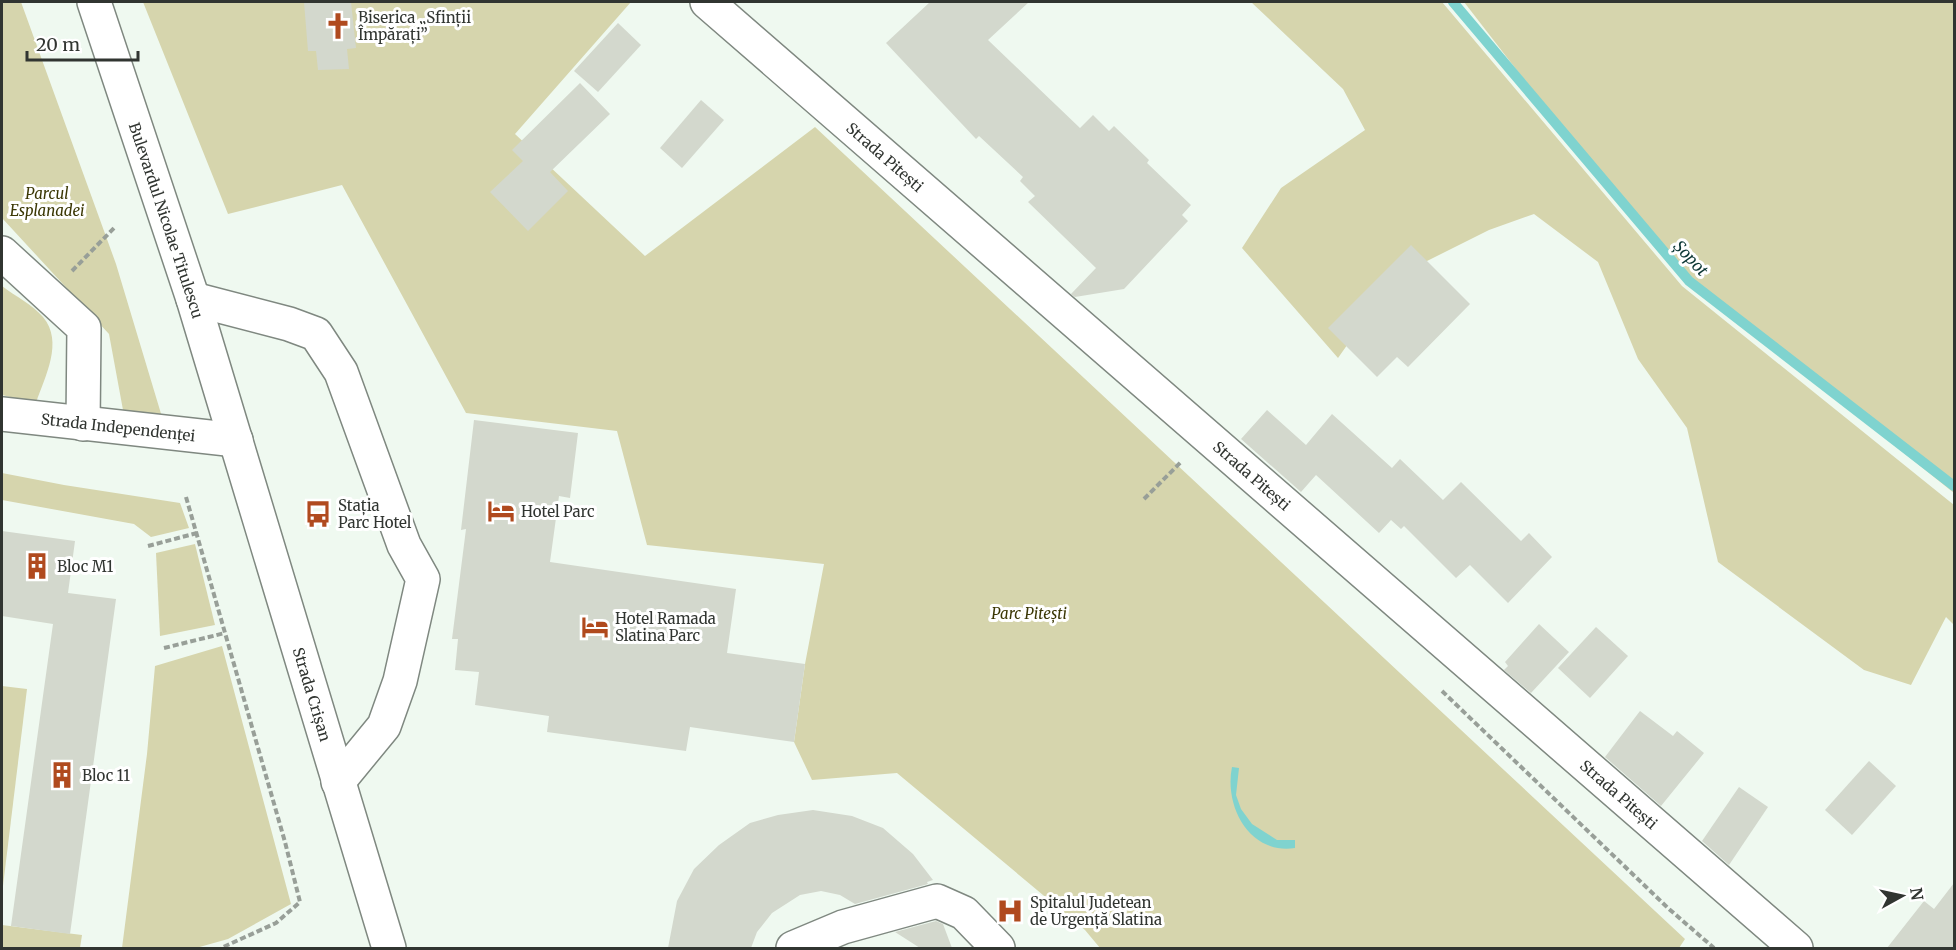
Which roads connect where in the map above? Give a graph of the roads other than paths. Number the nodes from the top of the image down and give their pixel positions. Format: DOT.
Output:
graph roads {
  1 [pos="94,2"];
  2 [pos="707,2"];
  3 [pos="2,253"];
  4 [pos="193,299"];
  5 [pos="2,414"];
  6 [pos="83,424"];
  7 [pos="236,440"];
  8 [pos="338,782"];
  9 [pos="389,948"];
  10 [pos="793,948"];
  11 [pos="998,948"];
  12 [pos="1796,948"];
  1 -- 4 [label="street, Bulevardul Nicolae Titulescu"];
  2 -- 12 [label="street, Strada Pitești"];
  3 -- 6 [label="street"];
  4 -- 7 [label="street, Bulevardul Nicolae Titulescu"];
  4 -- 8 [label="street"];
  5 -- 6 [label="street, Strada Independenței"];
  6 -- 7 [label="street, Strada Independenței"];
  7 -- 8 [label="street, Strada Crișan"];
  8 -- 9 [label="street, Strada Crișan"];
  10 -- 11 [label="street"];
}
